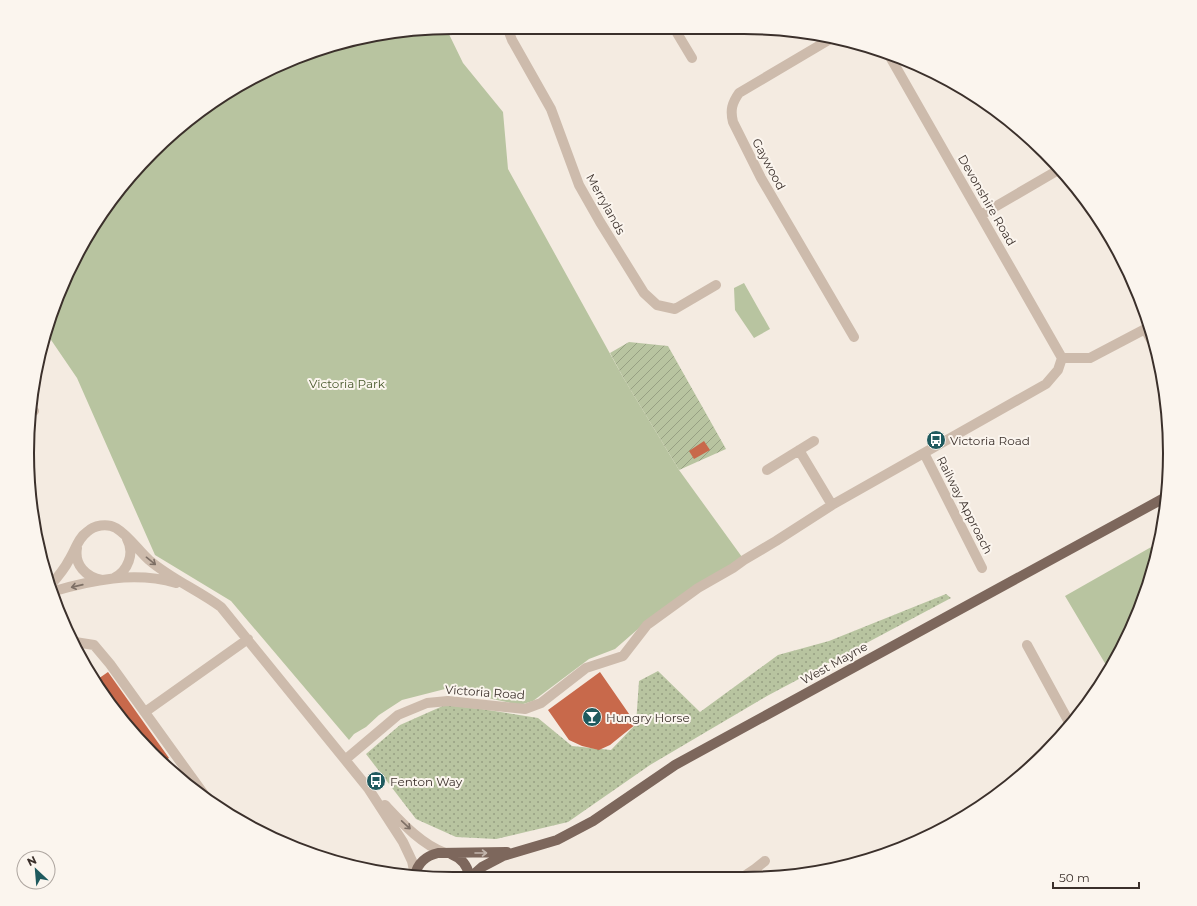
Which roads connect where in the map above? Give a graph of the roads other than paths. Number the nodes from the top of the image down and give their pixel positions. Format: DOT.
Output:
graph roads {
  1 [pos="510,34"];
  2 [pos="678,34"];
  3 [pos="826,42"];
  4 [pos="692,58"];
  5 [pos="895,62"];
  6 [pos="1054,172"];
  7 [pos="981,214"];
  8 [pos="716,285"];
  9 [pos="1144,329"];
  10 [pos="854,337"];
  11 [pos="1062,358"];
  12 [pos="814,441"];
  13 [pos="799,450"];
  14 [pos="924,453"];
  15 [pos="767,470"];
  16 [pos="1160,500"];
  17 [pos="832,505"];
  18 [pos="124,534"];
  19 [pos="77,546"];
  20 [pos="982,568"];
  21 [pos="107,580"];
  22 [pos="54,582"];
  23 [pos="186,586"];
  24 [pos="57,591"];
  25 [pos="248,639"];
  26 [pos="80,643"];
  27 [pos="1027,645"];
  28 [pos="145,712"];
  29 [pos="1067,719"];
  30 [pos="346,759"];
  31 [pos="196,784"];
  32 [pos="368,788"];
  33 [pos="517,851"];
  34 [pos="445,853"];
  35 [pos="766,861"];
  36 [pos="414,870"];
  37 [pos="417,870"];
  38 [pos="468,872"];
  39 [pos="476,872"];
  40 [pos="758,872"];
  1 -- 8 [label="street, Merrylands"];
  2 -- 4 [label="street"];
  3 -- 10 [label="street, Gaywood"];
  5 -- 7 [label="street, Devonshire Road"];
  6 -- 7 [label="street"];
  7 -- 11 [label="street, Devonshire Road"];
  9 -- 11 [label="street"];
  11 -- 14 [label="street, Victoria Road"];
  12 -- 13 [label="street"];
  13 -- 15 [label="street"];
  13 -- 17 [label="street"];
  14 -- 17 [label="street, Victoria Road"];
  14 -- 20 [label="street, Railway Approach"];
  16 -- 33 [label="main road, West Mayne"];
  17 -- 30 [label="street, Victoria Road"];
  18 -- 19 [label="street"];
  18 -- 21 [label="street"];
  18 -- 23 [label="street, one-way"];
  19 -- 21 [label="street"];
  19 -- 22 [label="street"];
  21 -- 23 [label="street"];
  21 -- 24 [label="street, one-way"];
  23 -- 25 [label="street"];
  25 -- 28 [label="street"];
  25 -- 30 [label="street"];
  26 -- 28 [label="street"];
  27 -- 29 [label="street"];
  28 -- 31 [label="street"];
  30 -- 32 [label="street"];
  32 -- 34 [label="street, one-way"];
  32 -- 36 [label="street"];
  34 -- 33 [label="main road, West Mayne, one-way"];
  33 -- 39 [label="main road, West Mayne"];
  34 -- 37 [label="main road, West Mayne"];
  34 -- 38 [label="main road"];
  35 -- 40 [label="street"];
}
